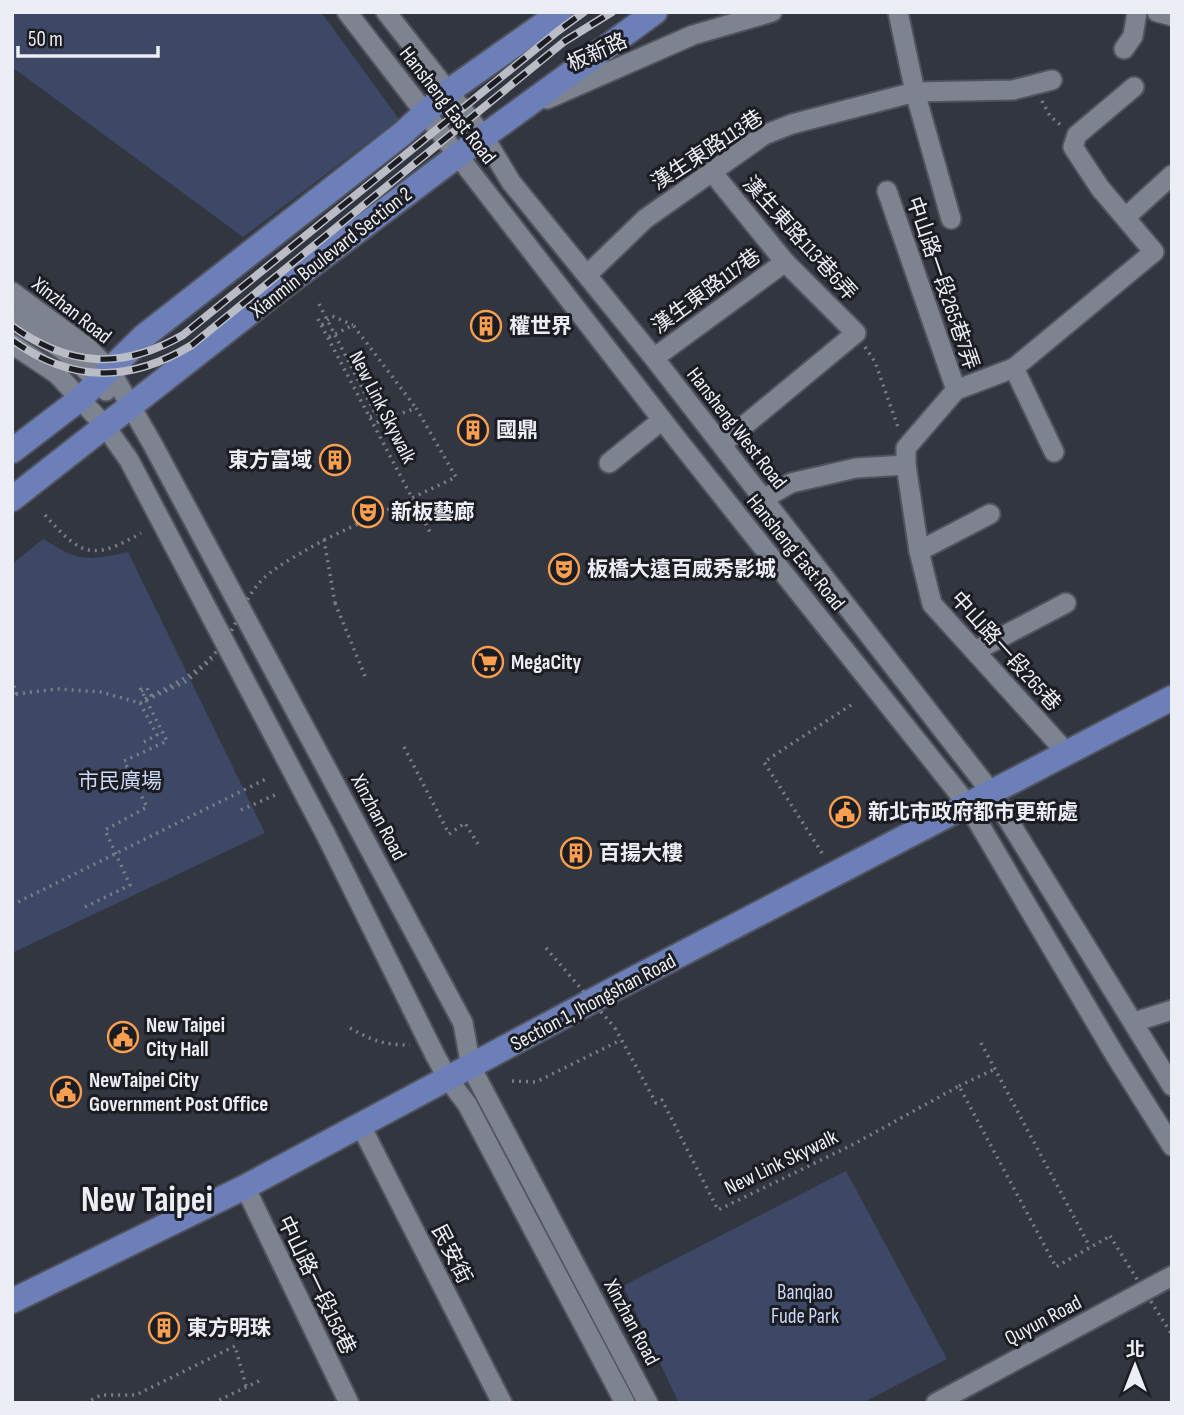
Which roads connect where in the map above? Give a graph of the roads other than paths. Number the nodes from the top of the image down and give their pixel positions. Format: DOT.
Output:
graph roads {
  1 [pos="346,12"];
  2 [pos="386,12"];
  3 [pos="561,12"];
  4 [pos="655,12"];
  5 [pos="772,12"];
  6 [pos="898,12"];
  7 [pos="1138,12"];
  8 [pos="1157,12"];
  9 [pos="1172,16"];
  10 [pos="1124,49"];
  11 [pos="1044,82"];
  12 [pos="1135,87"];
  13 [pos="449,91"];
  14 [pos="915,92"];
  15 [pos="424,111"];
  16 [pos="521,111"];
  17 [pos="484,137"];
  18 [pos="457,156"];
  19 [pos="712,172"];
  20 [pos="1172,175"];
  21 [pos="887,191"];
  22 [pos="1126,217"];
  23 [pos="951,219"];
  24 [pos="785,262"];
  25 [pos="587,275"];
  26 [pos="12,292"];
  27 [pos="12,315"];
  28 [pos="12,344"];
  29 [pos="654,358"];
  30 [pos="1014,368"];
  31 [pos="96,384"];
  32 [pos="956,390"];
  33 [pos="130,406"];
  34 [pos="662,419"];
  35 [pos="105,426"];
  36 [pos="722,444"];
  37 [pos="12,452"];
  38 [pos="1054,452"];
  39 [pos="906,456"];
  40 [pos="609,463"];
  41 [pos="12,499"];
  42 [pos="763,499"];
  43 [pos="990,514"];
  44 [pos="919,551"];
  45 [pos="1066,603"];
  46 [pos="975,651"];
  47 [pos="1172,698"];
  48 [pos="1066,752"];
  49 [pos="991,792"];
  50 [pos="968,805"];
  51 [pos="1172,1010"];
  52 [pos="1134,1022"];
  53 [pos="471,1067"];
  54 [pos="449,1079"];
  55 [pos="1172,1086"];
  56 [pos="361,1126"];
  57 [pos="1172,1146"];
  58 [pos="245,1187"];
  59 [pos="1172,1276"];
  60 [pos="12,1301"];
  61 [pos="349,1403"];
  62 [pos="502,1403"];
  63 [pos="625,1403"];
  64 [pos="648,1403"];
  65 [pos="936,1403"];
  1 -- 15 [label="street, Hansheng East Road"];
  2 -- 13 [label="street, Hansheng East Road"];
  3 -- 13 [label="main road"];
  4 -- 16 [label="main road, Xianmin Boulevard Section 2"];
  5 -- 16 [label="street, 板新路"];
  6 -- 14 [label="street"];
  7 -- 10 [label="street"];
  8 -- 9 [label="street"];
  11 -- 14 [label="street, 漢生東路113巷"];
  12 -- 22 [label="street"];
  13 -- 15 [label="main road"];
  13 -- 17 [label="street, Hansheng West Road"];
  14 -- 19 [label="street, 漢生東路113巷"];
  14 -- 23 [label="street"];
  15 -- 18 [label="street, Hansheng East Road"];
  15 -- 31 [label="main road"];
  16 -- 17 [label="main road, Xianmin Boulevard Section 2"];
  17 -- 18 [label="main road, Xianmin Boulevard Section 2"];
  17 -- 25 [label="street, Hansheng West Road"];
  18 -- 33 [label="main road, Xianmin Boulevard Section 2"];
  18 -- 34 [label="street, Hansheng East Road"];
  19 -- 24 [label="street, 漢生東路113巷6弄"];
  19 -- 25 [label="street, 漢生東路113巷"];
  20 -- 22 [label="street"];
  21 -- 32 [label="street, 中山路一段265巷7弄"];
  22 -- 30 [label="street"];
  24 -- 29 [label="street, 漢生東路117巷"];
  24 -- 36 [label="street, 漢生東路113巷6弄"];
  25 -- 29 [label="street, Hansheng West Road"];
  26 -- 31 [label="street, Xinzhan Road"];
  27 -- 31 [label="street"];
  28 -- 31 [label="street, Xinzhan Road"];
  29 -- 36 [label="street, Hansheng West Road"];
  30 -- 32 [label="street"];
  30 -- 38 [label="street"];
  31 -- 33 [label="street, Xinzhan Road"];
  31 -- 35 [label="street, Xinzhan Road"];
  31 -- 37 [label="main road"];
  32 -- 39 [label="street"];
  33 -- 35 [label="main road, Xianmin Boulevard Section 2"];
  33 -- 53 [label="street, Xinzhan Road"];
  34 -- 40 [label="street"];
  34 -- 50 [label="street, Hansheng East Road"];
  35 -- 41 [label="main road, Xianmin Boulevard Section 2"];
  35 -- 54 [label="street, Xinzhan Road"];
  36 -- 42 [label="street, Hansheng West Road"];
  39 -- 42 [label="street"];
  39 -- 44 [label="street, 中山路一段265巷"];
  42 -- 49 [label="street, Hansheng West Road"];
  43 -- 44 [label="street"];
  44 -- 46 [label="street, 中山路一段265巷"];
  45 -- 46 [label="street"];
  46 -- 48 [label="street, 中山路一段265巷"];
  47 -- 48 [label="main road, Section 1, Jhongshan Road"];
  48 -- 49 [label="main road, Section 1, Jhongshan Road"];
  49 -- 50 [label="main road, Section 1, Jhongshan Road"];
  49 -- 52 [label="street"];
  50 -- 53 [label="main road, Section 1, Jhongshan Road"];
  50 -- 57 [label="street, Hansheng East Road"];
  51 -- 52 [label="street"];
  52 -- 55 [label="street"];
  53 -- 54 [label="main road, Section 1, Jhongshan Road"];
  53 -- 64 [label="street, Xinzhan Road"];
  54 -- 56 [label="main road, Section 1, Jhongshan Road"];
  54 -- 63 [label="street, Xinzhan Road"];
  56 -- 58 [label="main road, Section 1, Jhongshan Road"];
  56 -- 62 [label="street, 民安街"];
  58 -- 60 [label="main road, Section 1, Jhongshan Road"];
  58 -- 61 [label="street, 中山路一段158巷"];
  59 -- 65 [label="street, Quyun Road"];
}
